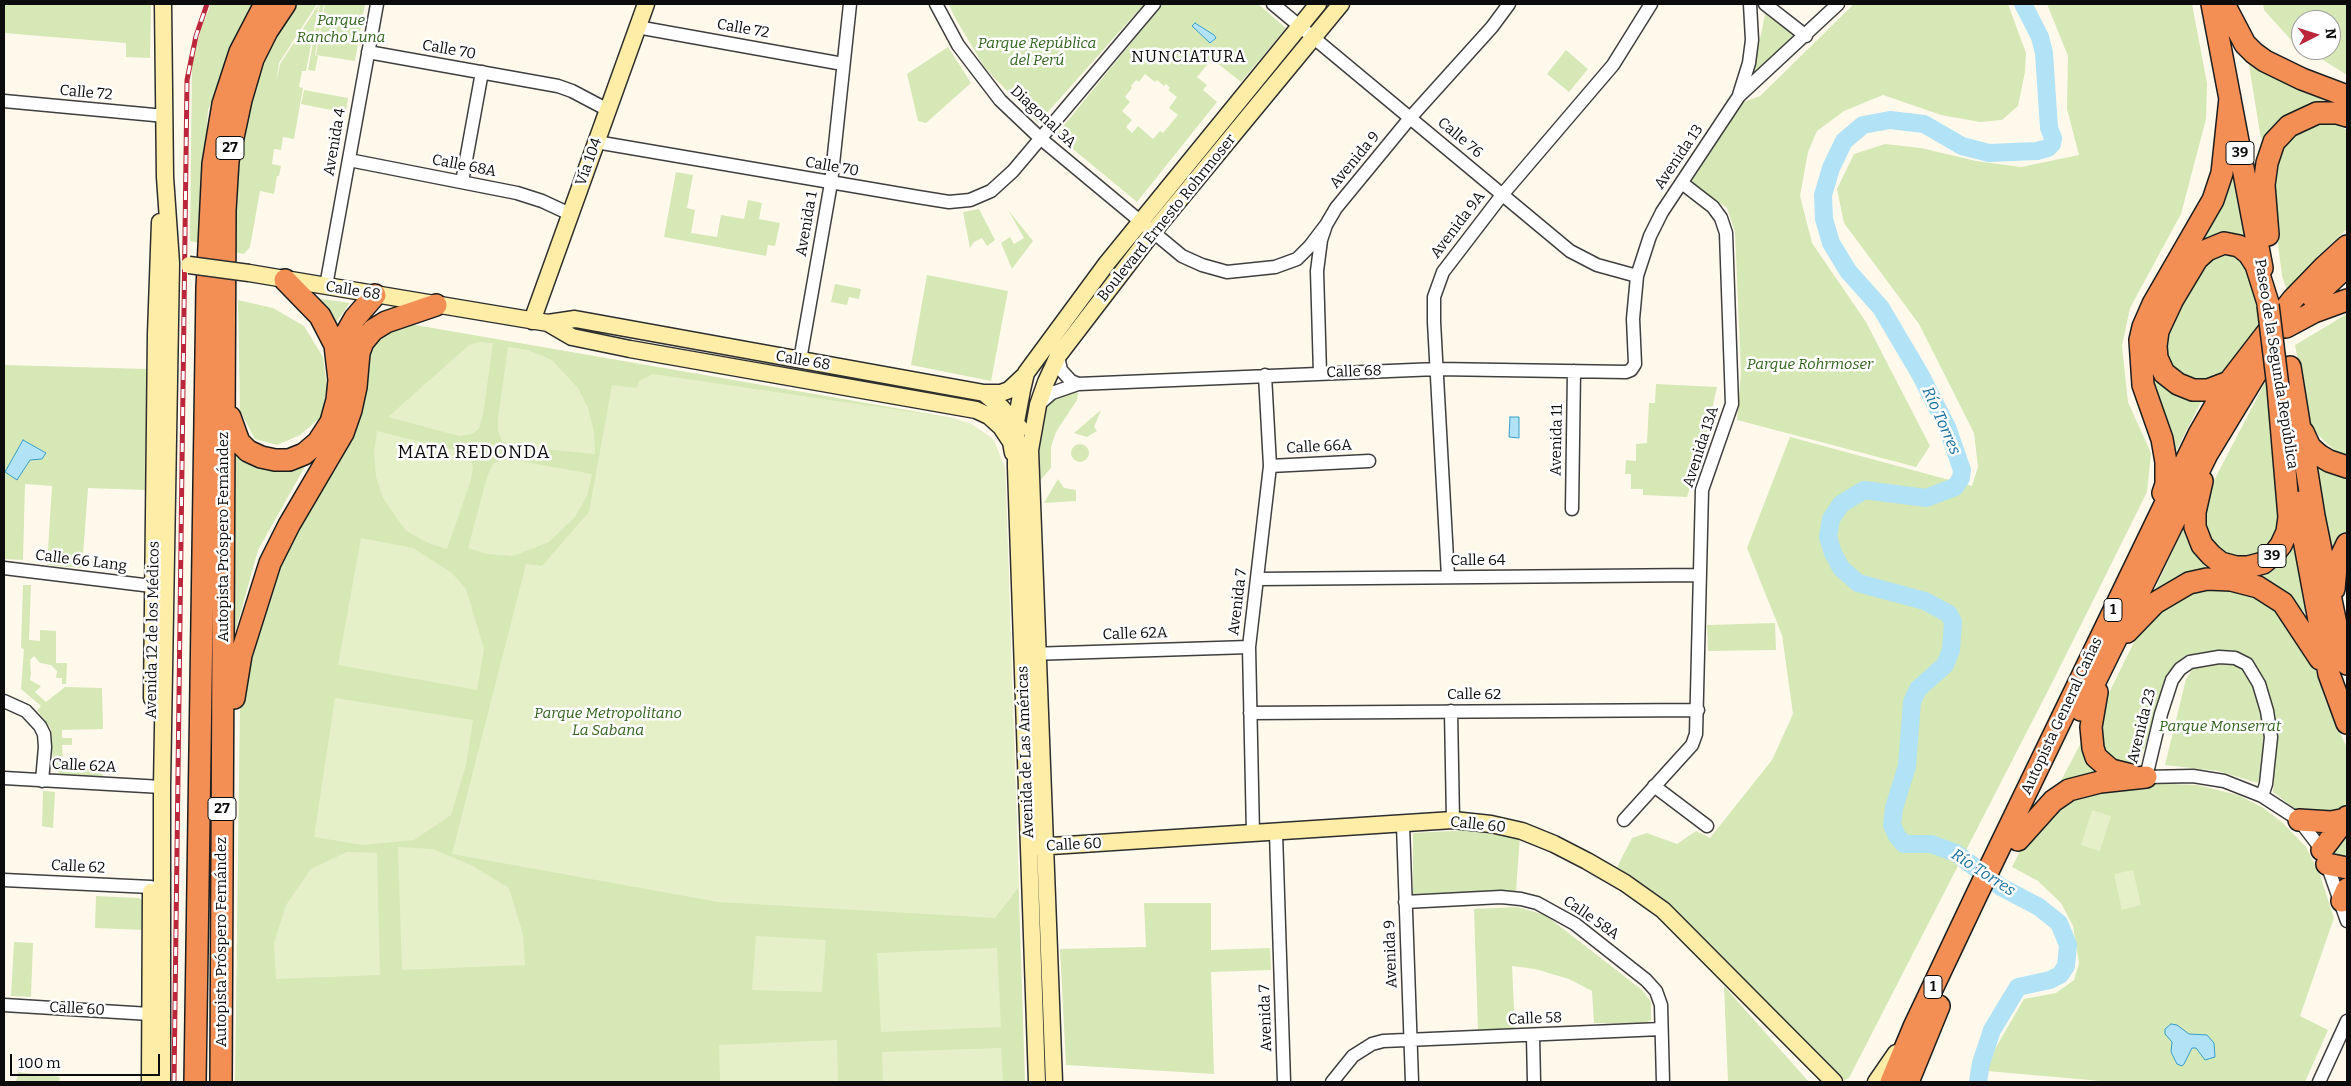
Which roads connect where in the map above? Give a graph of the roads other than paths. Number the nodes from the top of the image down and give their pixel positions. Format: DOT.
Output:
graph roads {
  1 [pos="163,4"];
  2 [pos="265,4"];
  3 [pos="285,4"];
  4 [pos="377,4"];
  5 [pos="646,4"];
  6 [pos="850,4"];
  7 [pos="936,4"];
  8 [pos="1154,4"];
  9 [pos="1273,4"];
  10 [pos="1318,4"];
  11 [pos="1341,4"];
  12 [pos="1509,4"];
  13 [pos="1651,4"];
  14 [pos="1750,4"];
  15 [pos="1765,4"];
  16 [pos="1838,4"];
  17 [pos="2212,4"];
  18 [pos="2223,4"];
  19 [pos="1300,26"];
  20 [pos="637,27"];
  21 [pos="1806,36"];
  22 [pos="1314,38"];
  23 [pos="368,52"];
  24 [pos="843,64"];
  25 [pos="482,72"];
  26 [pos="1739,96"];
  27 [pos="2347,96"];
  28 [pos="2230,98"];
  29 [pos="4,101"];
  30 [pos="608,110"];
  31 [pos="165,116"];
  32 [pos="2347,116"];
  33 [pos="1410,118"];
  34 [pos="1040,138"];
  35 [pos="596,142"];
  36 [pos="349,160"];
  37 [pos="165,177"];
  38 [pos="462,182"];
  39 [pos="830,183"];
  40 [pos="1682,183"];
  41 [pos="1502,195"];
  42 [pos="570,214"];
  43 [pos="1139,221"];
  44 [pos="1326,225"];
  45 [pos="1153,232"];
  46 [pos="2347,246"];
  47 [pos="2269,253"];
  48 [pos="164,263"];
  49 [pos="2347,266"];
  50 [pos="1637,276"];
  51 [pos="285,280"];
  52 [pos="326,286"];
  53 [pos="375,295"];
  54 [pos="2347,300"];
  55 [pos="2272,304"];
  56 [pos="436,305"];
  57 [pos="540,322"];
  58 [pos="2286,327"];
  59 [pos="224,352"];
  60 [pos="1058,356"];
  61 [pos="800,360"];
  62 [pos="338,361"];
  63 [pos="1437,370"];
  64 [pos="1631,370"];
  65 [pos="1574,372"];
  66 [pos="1026,373"];
  67 [pos="1320,373"];
  68 [pos="1265,375"];
  69 [pos="2229,382"];
  70 [pos="1078,384"];
  71 [pos="2278,387"];
  72 [pos="984,393"];
  73 [pos="1038,405"];
  74 [pos="1016,422"];
  75 [pos="2298,423"];
  76 [pos="1030,450"];
  77 [pos="2207,454"];
  78 [pos="1369,461"];
  79 [pos="1270,466"];
  80 [pos="1016,467"];
  81 [pos="2347,467"];
  82 [pos="1572,509"];
  83 [pos="2152,528"];
  84 [pos="2347,544"];
  85 [pos="4,568"];
  86 [pos="1700,575"];
  87 [pos="1448,577"];
  88 [pos="1258,579"];
  89 [pos="159,587"];
  90 [pos="2340,644"];
  91 [pos="1249,648"];
  92 [pos="1030,654"];
  93 [pos="2104,664"];
  94 [pos="2338,669"];
  95 [pos="4,701"];
  96 [pos="1698,710"];
  97 [pos="1451,711"];
  98 [pos="1250,713"];
  99 [pos="2347,723"];
  100 [pos="2146,777"];
  101 [pos="4,778"];
  102 [pos="42,781"];
  103 [pos="157,786"];
  104 [pos="1654,786"];
  105 [pos="2262,796"];
  106 [pos="2347,818"];
  107 [pos="1453,820"];
  108 [pos="1624,820"];
  109 [pos="2299,820"];
  110 [pos="1403,825"];
  111 [pos="1707,826"];
  112 [pos="222,828"];
  113 [pos="1276,833"];
  114 [pos="1253,834"];
  115 [pos="2011,844"];
  116 [pos="1046,846"];
  117 [pos="1029,847"];
  118 [pos="2332,861"];
  119 [pos="4,880"];
  120 [pos="151,887"];
  121 [pos="1983,896"];
  122 [pos="1405,902"];
  123 [pos="2345,904"];
  124 [pos="4,1005"];
  125 [pos="150,1014"];
  126 [pos="2347,1021"];
  127 [pos="1914,1027"];
  128 [pos="1662,1029"];
  129 [pos="1533,1036"];
  130 [pos="1411,1040"];
  131 [pos="195,1073"];
  132 [pos="150,1082"];
  133 [pos="162,1082"];
  134 [pos="212,1082"];
  135 [pos="221,1082"];
  136 [pos="1037,1082"];
  137 [pos="1054,1082"];
  138 [pos="1284,1082"];
  139 [pos="1332,1082"];
  140 [pos="1412,1082"];
  141 [pos="1534,1082"];
  142 [pos="1663,1082"];
  143 [pos="1834,1082"];
  144 [pos="1876,1082"];
  145 [pos="1891,1082"];
  146 [pos="1908,1082"];
  147 [pos="2319,1082"];
  1 -- 31 [label="main road, Avenida 12 de los Médicos"];
  2 -- 131 [label="highway, Autopista Próspero Fernández / 27"];
  3 -- 59 [label="highway, Autopista Próspero Fernández / 27"];
  4 -- 23 [label="street, Avenida 4"];
  5 -- 20 [label="main road, Vía 104"];
  6 -- 24 [label="street, Avenida 1"];
  7 -- 34 [label="street, Diagonal 3A"];
  8 -- 34 [label="street, Calle 70"];
  9 -- 19 [label="street, Calle 76"];
  10 -- 19 [label="main road, Boulevard Ernesto Rohrmoser"];
  11 -- 22 [label="main road, Boulevard Ernesto Rohrmoser"];
  12 -- 33 [label="street, Avenida 9"];
  13 -- 41 [label="street, Avenida 9A"];
  14 -- 26 [label="street"];
  15 -- 21 [label="street"];
  16 -- 21 [label="street, Avenida 13"];
  17 -- 28 [label="highway, Paseo de la Segunda República / 39"];
  18 -- 27 [label="highway"];
  18 -- 47 [label="highway, Paseo de la Segunda República / 39"];
  19 -- 22 [label="street, Calle 76"];
  19 -- 43 [label="main road, Boulevard Ernesto Rohrmoser"];
  20 -- 24 [label="street, Calle 72"];
  20 -- 30 [label="main road, Vía 104"];
  21 -- 26 [label="street, Avenida 13"];
  22 -- 33 [label="street, Calle 76"];
  22 -- 45 [label="main road, Boulevard Ernesto Rohrmoser"];
  23 -- 25 [label="street, Calle 70"];
  23 -- 36 [label="street, Avenida 4"];
  24 -- 39 [label="street, Avenida 1"];
  25 -- 30 [label="street, Calle 70"];
  25 -- 38 [label="street"];
  26 -- 40 [label="street, Avenida 13"];
  28 -- 55 [label="highway, Paseo de la Segunda República / 39"];
  28 -- 83 [label="highway"];
  29 -- 31 [label="street, Calle 72"];
  30 -- 35 [label="main road, Vía 104"];
  31 -- 37 [label="main road, Avenida 12 de los Médicos"];
  32 -- 47 [label="highway"];
  33 -- 41 [label="street, Calle 76"];
  33 -- 44 [label="street, Avenida 9"];
  34 -- 39 [label="street, Calle 70"];
  34 -- 43 [label="street, Diagonal 3A"];
  35 -- 39 [label="street, Calle 70"];
  35 -- 42 [label="main road, Vía 104"];
  36 -- 38 [label="street, Calle 68A"];
  36 -- 52 [label="street, Avenida 4"];
  37 -- 48 [label="main road, Avenida 12 de los Médicos"];
  37 -- 48 [label="main road, Avenida 12 de los Médicos"];
  38 -- 42 [label="street, Calle 68A"];
  39 -- 61 [label="street, Avenida 1"];
  40 -- 50 [label="street, Avenida 13"];
  40 -- 86 [label="street, Avenida 13A"];
  41 -- 50 [label="street, Calle 76"];
  41 -- 63 [label="street, Avenida 9A"];
  42 -- 57 [label="main road, Vía 104"];
  43 -- 45 [label="street, Diagonal 3A"];
  43 -- 66 [label="main road, Boulevard Ernesto Rohrmoser"];
  44 -- 45 [label="street"];
  44 -- 67 [label="street, Avenida 9"];
  45 -- 60 [label="main road, Boulevard Ernesto Rohrmoser"];
  46 -- 69 [label="highway, Autopista General Cañas / 1"];
  47 -- 55 [label="highway, Paseo de la Segunda República / 39"];
  48 -- 51 [label="main road, Calle 68, bridge"];
  48 -- 89 [label="main road, Avenida 12 de los Médicos"];
  49 -- 58 [label="highway, Autopista General Cañas / 1"];
  50 -- 64 [label="street, Avenida 13"];
  51 -- 52 [label="main road, Calle 68"];
  51 -- 62 [label="highway"];
  52 -- 53 [label="main road, Calle 68"];
  53 -- 56 [label="main road, Calle 68"];
  53 -- 62 [label="highway"];
  54 -- 58 [label="highway"];
  55 -- 69 [label="highway"];
  55 -- 71 [label="highway, Paseo de la Segunda República / 39, bridge"];
  55 -- 75 [label="highway, Paseo de la Segunda República / 39"];
  56 -- 57 [label="main road, Calle 68"];
  56 -- 112 [label="highway"];
  57 -- 61 [label="main road, Calle 68"];
  57 -- 80 [label="main road, Calle 68"];
  58 -- 77 [label="highway, Autopista General Cañas / 1"];
  59 -- 62 [label="highway"];
  59 -- 112 [label="highway, Autopista Próspero Fernández / 27"];
  60 -- 70 [label="street"];
  60 -- 73 [label="main road, Boulevard Ernesto Rohrmoser"];
  61 -- 72 [label="main road, Calle 68"];
  63 -- 65 [label="street, Calle 68"];
  63 -- 67 [label="street, Calle 68"];
  63 -- 87 [label="street, Avenida 9A"];
  64 -- 65 [label="street, Calle 68"];
  65 -- 82 [label="street, Avenida 11"];
  66 -- 72 [label="main road, Calle 68"];
  66 -- 74 [label="main road, Boulevard Ernesto Rohrmoser"];
  67 -- 68 [label="street, Calle 68"];
  68 -- 70 [label="street, Calle 68"];
  68 -- 79 [label="street, Avenida 7"];
  69 -- 83 [label="highway, Autopista General Cañas / 1"];
  70 -- 73 [label="street, Calle 68"];
  71 -- 77 [label="highway, 39"];
  71 -- 94 [label="highway, Paseo de la Segunda República / 39"];
  72 -- 74 [label="main road"];
  73 -- 76 [label="main road, Boulevard Ernesto Rohrmoser"];
  74 -- 76 [label="main road"];
  74 -- 80 [label="main road, Avenida de Las Américas"];
  75 -- 81 [label="highway"];
  75 -- 90 [label="highway, Paseo de la Segunda República / 39"];
  76 -- 92 [label="main road, Avenida de Las Américas"];
  77 -- 93 [label="highway, Autopista General Cañas / 1"];
  78 -- 79 [label="street, Calle 66A"];
  79 -- 88 [label="street, Avenida 7"];
  80 -- 92 [label="main road, Avenida de Las Américas"];
  83 -- 115 [label="highway, Autopista General Cañas / 1"];
  84 -- 90 [label="highway"];
  85 -- 89 [label="street, Calle 66 Lang"];
  86 -- 87 [label="street, Calle 64"];
  86 -- 96 [label="street, Avenida 13A"];
  87 -- 88 [label="street, Calle 64"];
  88 -- 91 [label="street, Avenida 7"];
  89 -- 103 [label="main road, Avenida 12 de los Médicos"];
  90 -- 94 [label="highway, Paseo de la Segunda República / 39"];
  91 -- 92 [label="street, Calle 62A"];
  91 -- 98 [label="street, Avenida 7"];
  92 -- 116 [label="main road, Avenida de Las Américas"];
  92 -- 117 [label="main road, Avenida de Las Américas"];
  93 -- 94 [label="highway"];
  93 -- 100 [label="highway"];
  93 -- 115 [label="highway, Autopista General Cañas / 1"];
  94 -- 99 [label="highway, Paseo de la Segunda República / 39"];
  95 -- 102 [label="street"];
  96 -- 97 [label="street, Calle 62"];
  96 -- 104 [label="street, Avenida 13A"];
  97 -- 98 [label="street, Calle 62"];
  97 -- 107 [label="street"];
  98 -- 114 [label="street, Avenida 7"];
  100 -- 105 [label="street"];
  100 -- 105 [label="street, Avenida 23"];
  100 -- 115 [label="highway"];
  101 -- 102 [label="street, Calle 62A"];
  102 -- 103 [label="street, Calle 62A"];
  103 -- 120 [label="main road, Avenida 12 de los Médicos"];
  103 -- 133 [label="main road, Avenida 12 de los Médicos"];
  104 -- 108 [label="street, Avenida 13A"];
  104 -- 111 [label="street"];
  105 -- 109 [label="street"];
  106 -- 109 [label="highway"];
  106 -- 118 [label="highway"];
  107 -- 110 [label="main road, Calle 60"];
  107 -- 143 [label="main road, Calle 60"];
  109 -- 118 [label="street"];
  110 -- 113 [label="main road, Calle 60"];
  110 -- 122 [label="street, Avenida 9"];
  112 -- 135 [label="highway, Autopista Próspero Fernández / 27"];
  113 -- 114 [label="main road, Calle 60"];
  113 -- 138 [label="street, Avenida 7"];
  114 -- 116 [label="main road, Calle 60"];
  115 -- 121 [label="highway, Autopista General Cañas / 1"];
  116 -- 117 [label="main road, Calle 60"];
  116 -- 137 [label="main road, Avenida de Las Américas"];
  117 -- 136 [label="main road, Avenida de Las Américas"];
  118 -- 123 [label="street"];
  119 -- 120 [label="street, Calle 62"];
  120 -- 125 [label="main road, Avenida 12 de los Médicos"];
  121 -- 127 [label="highway, Autopista General Cañas / 1"];
  121 -- 146 [label="highway, Autopista General Cañas / 1"];
  122 -- 128 [label="street, Calle 58A"];
  122 -- 130 [label="street, Avenida 9"];
  124 -- 125 [label="street, Calle 60"];
  125 -- 132 [label="main road, Avenida 12 de los Médicos"];
  126 -- 147 [label="street"];
  127 -- 144 [label="main road"];
  127 -- 145 [label="highway, Autopista General Cañas / 1"];
  128 -- 129 [label="street, Calle 58"];
  128 -- 142 [label="street"];
  129 -- 130 [label="street, Calle 58"];
  129 -- 141 [label="street"];
  130 -- 139 [label="street, Calle 58"];
  130 -- 140 [label="street, Avenida 9"];
  131 -- 134 [label="highway"];
}
